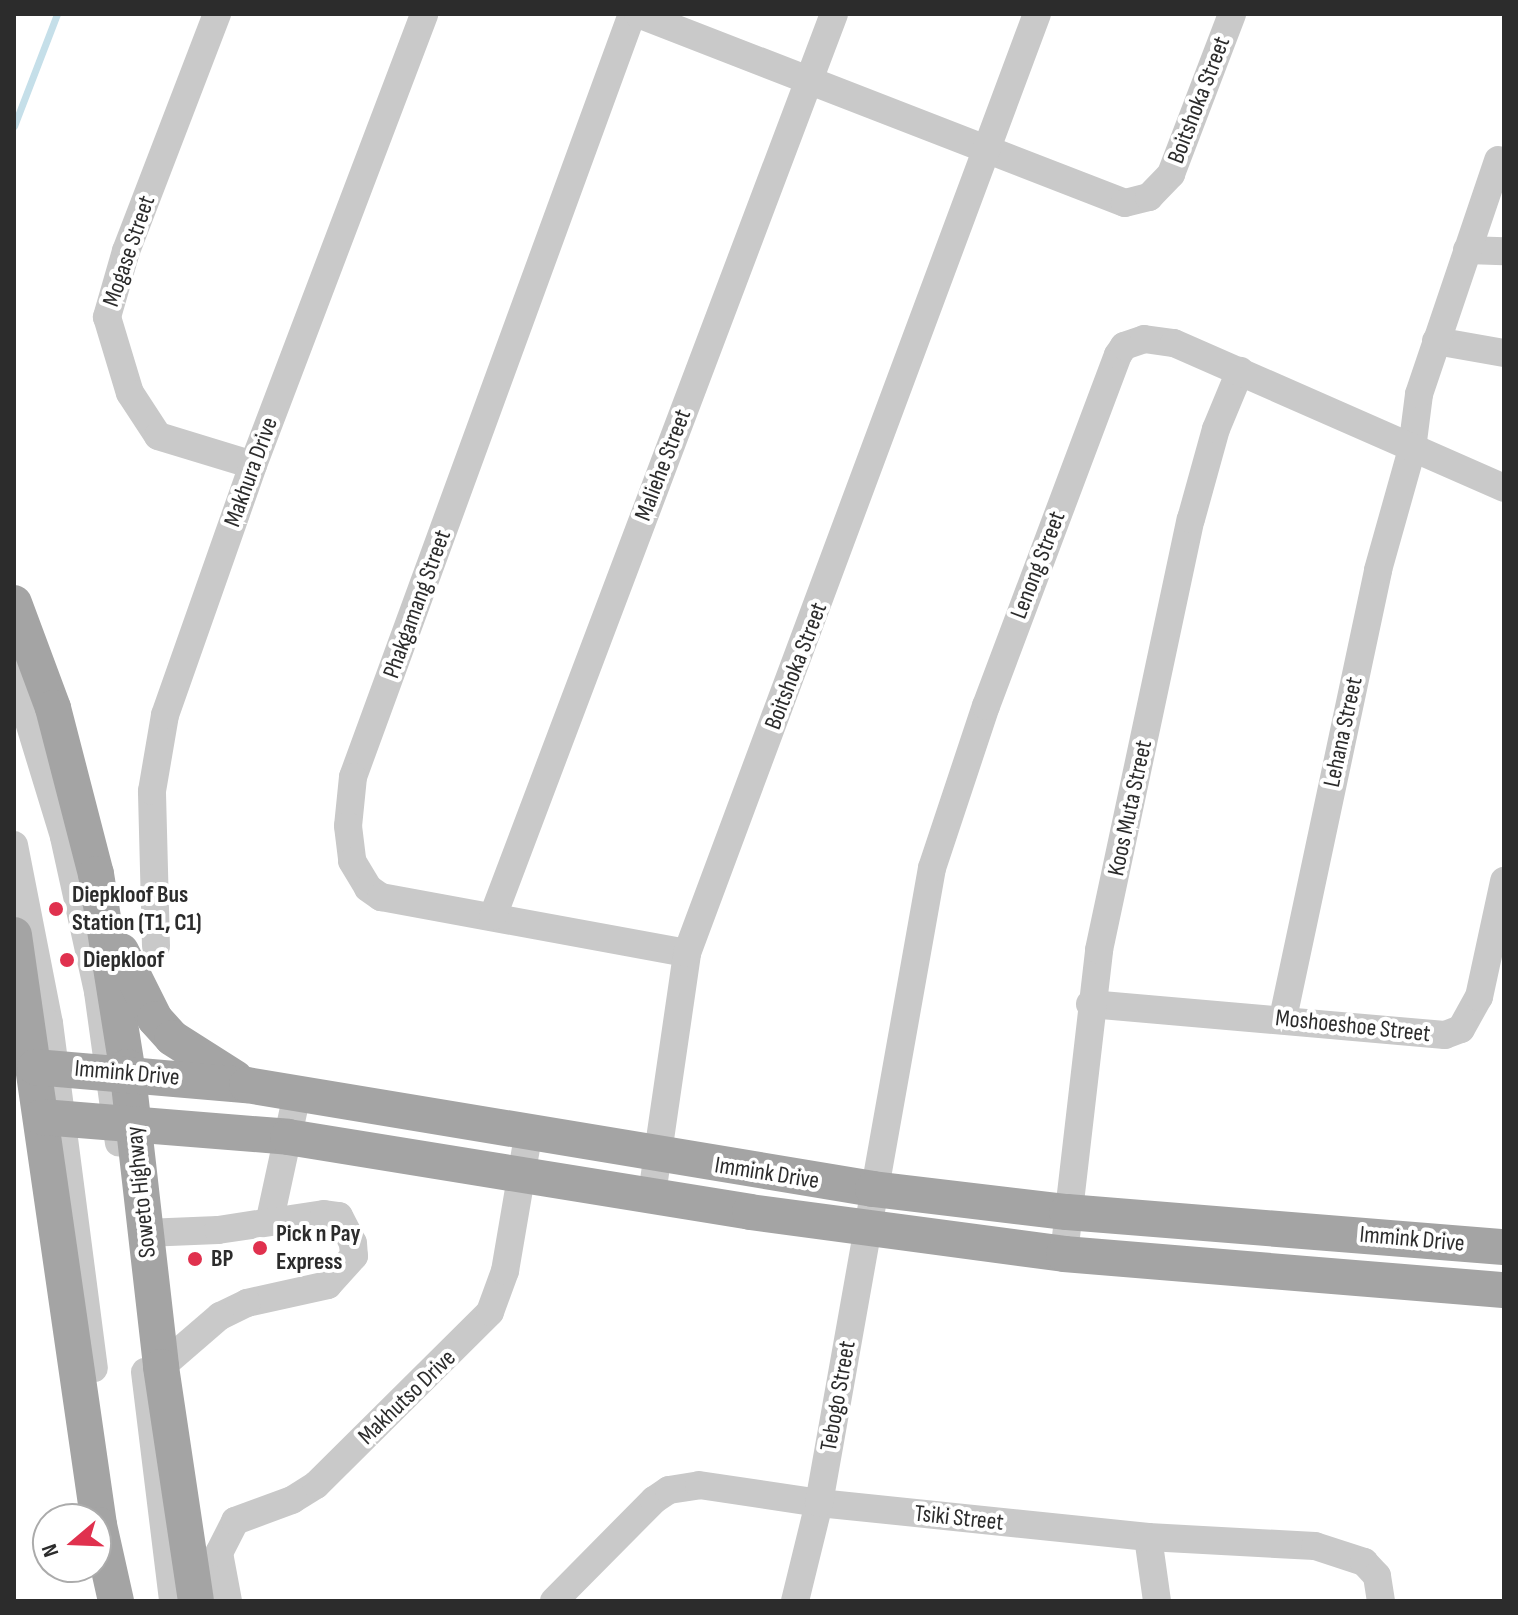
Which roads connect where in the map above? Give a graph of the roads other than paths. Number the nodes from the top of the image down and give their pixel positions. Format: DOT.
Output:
graph roads {
  1 [pos="217,14"];
  2 [pos="424,14"];
  3 [pos="632,14"];
  4 [pos="638,14"];
  5 [pos="834,14"];
  6 [pos="1037,14"];
  7 [pos="1232,14"];
  8 [pos="808,80"];
  9 [pos="989,149"];
  10 [pos="1498,160"];
  11 [pos="1467,250"];
  12 [pos="1504,251"];
  13 [pos="1436,341"];
  14 [pos="1504,353"];
  15 [pos="1240,371"];
  16 [pos="1412,449"];
  17 [pos="253,465"];
  18 [pos="1504,488"];
  19 [pos="14,603"];
  20 [pos="14,673"];
  21 [pos="14,845"];
  22 [pos="96,874"];
  23 [pos="1504,881"];
  24 [pos="493,916"];
  25 [pos="14,935"];
  26 [pos="156,946"];
  27 [pos="687,953"];
  28 [pos="1090,1004"];
  29 [pos="1283,1018"];
  30 [pos="45,1067"];
  31 [pos="118,1071"];
  32 [pos="247,1085"];
  33 [pos="297,1094"];
  34 [pos="53,1118"];
  35 [pos="124,1123"];
  36 [pos="528,1136"];
  37 [pos="288,1137"];
  38 [pos="657,1156"];
  39 [pos="522,1178"];
  40 [pos="873,1189"];
  41 [pos="652,1194"];
  42 [pos="1067,1212"];
  43 [pos="270,1219"];
  44 [pos="868,1230"];
  45 [pos="145,1233"];
  46 [pos="1504,1247"];
  47 [pos="1064,1254"];
  48 [pos="1504,1290"];
  49 [pos="161,1367"];
  50 [pos="819,1503"];
  51 [pos="1148,1537"];
  52 [pos="116,1601"];
  53 [pos="134,1601"];
  54 [pos="173,1601"];
  55 [pos="196,1601"];
  56 [pos="228,1601"];
  57 [pos="554,1601"];
  58 [pos="795,1601"];
  59 [pos="1157,1601"];
  60 [pos="1381,1601"];
  1 -- 17 [label="street, Mogase Street"];
  2 -- 17 [label="street, Makhura Drive"];
  3 -- 24 [label="street, Phakgamang Street"];
  4 -- 8 [label="street, Boitshoka Street"];
  5 -- 8 [label="street, Maliehe Street"];
  6 -- 9 [label="street, Boitshoka Street"];
  7 -- 9 [label="street, Boitshoka Street"];
  8 -- 9 [label="street, Boitshoka Street"];
  8 -- 24 [label="street, Maliehe Street"];
  9 -- 27 [label="street, Boitshoka Street"];
  10 -- 11 [label="street, Lehana Street"];
  11 -- 12 [label="street"];
  11 -- 13 [label="street, Lehana Street"];
  13 -- 14 [label="street"];
  13 -- 16 [label="street, Lehana Street"];
  15 -- 16 [label="street, Lenong Street"];
  15 -- 28 [label="street, Koos Muta Street"];
  15 -- 40 [label="street, Lenong Street"];
  16 -- 18 [label="street, Lenong Street"];
  16 -- 29 [label="street, Lehana Street"];
  17 -- 26 [label="street, Makhura Drive"];
  19 -- 22 [label="main road, Soweto Highway"];
  20 -- 31 [label="street, Soweto Highway"];
  21 -- 30 [label="street"];
  22 -- 31 [label="main road, Soweto Highway"];
  22 -- 32 [label="main road"];
  23 -- 29 [label="street, Moshoeshoe Street"];
  24 -- 27 [label="street, Phakgamang Street"];
  25 -- 30 [label="main road"];
  27 -- 38 [label="street, Boitshoka Street"];
  28 -- 29 [label="street, Moshoeshoe Street"];
  28 -- 42 [label="street, Koos Muta Street"];
  30 -- 31 [label="main road, Immink Drive"];
  30 -- 34 [label="main road"];
  31 -- 32 [label="main road, Immink Drive"];
  31 -- 35 [label="main road, Soweto Highway"];
  32 -- 33 [label="main road, Immink Drive"];
  33 -- 36 [label="main road, Immink Drive"];
  33 -- 37 [label="street"];
  34 -- 35 [label="main road, Immink Drive"];
  34 -- 52 [label="main road"];
  34 -- 53 [label="street"];
  35 -- 37 [label="main road, Immink Drive"];
  35 -- 45 [label="main road, Soweto Highway"];
  35 -- 54 [label="street, Soweto Highway"];
  36 -- 38 [label="main road, Immink Drive"];
  36 -- 39 [label="street, Makhutso Drive"];
  37 -- 39 [label="main road, Immink Drive"];
  37 -- 43 [label="street"];
  38 -- 40 [label="main road, Immink Drive"];
  38 -- 41 [label="street, Boitshoka Street"];
  39 -- 41 [label="main road, Immink Drive"];
  39 -- 56 [label="street, Makhutso Drive"];
  40 -- 42 [label="main road, Immink Drive"];
  40 -- 44 [label="street, Tebogo Street"];
  41 -- 44 [label="main road, Immink Drive"];
  42 -- 46 [label="main road, Immink Drive"];
  42 -- 47 [label="street, Koos Muta Street"];
  43 -- 45 [label="street"];
  43 -- 49 [label="street"];
  44 -- 47 [label="main road, Immink Drive"];
  44 -- 50 [label="street, Tebogo Street"];
  45 -- 49 [label="main road, Soweto Highway"];
  47 -- 48 [label="main road, Immink Drive"];
  49 -- 55 [label="main road, Soweto Highway"];
  50 -- 51 [label="street, Tsiki Street"];
  50 -- 57 [label="street, Tsiki Street"];
  50 -- 58 [label="street, Tebogo Street"];
  51 -- 59 [label="street"];
  51 -- 60 [label="street, Tsiki Street"];
}
